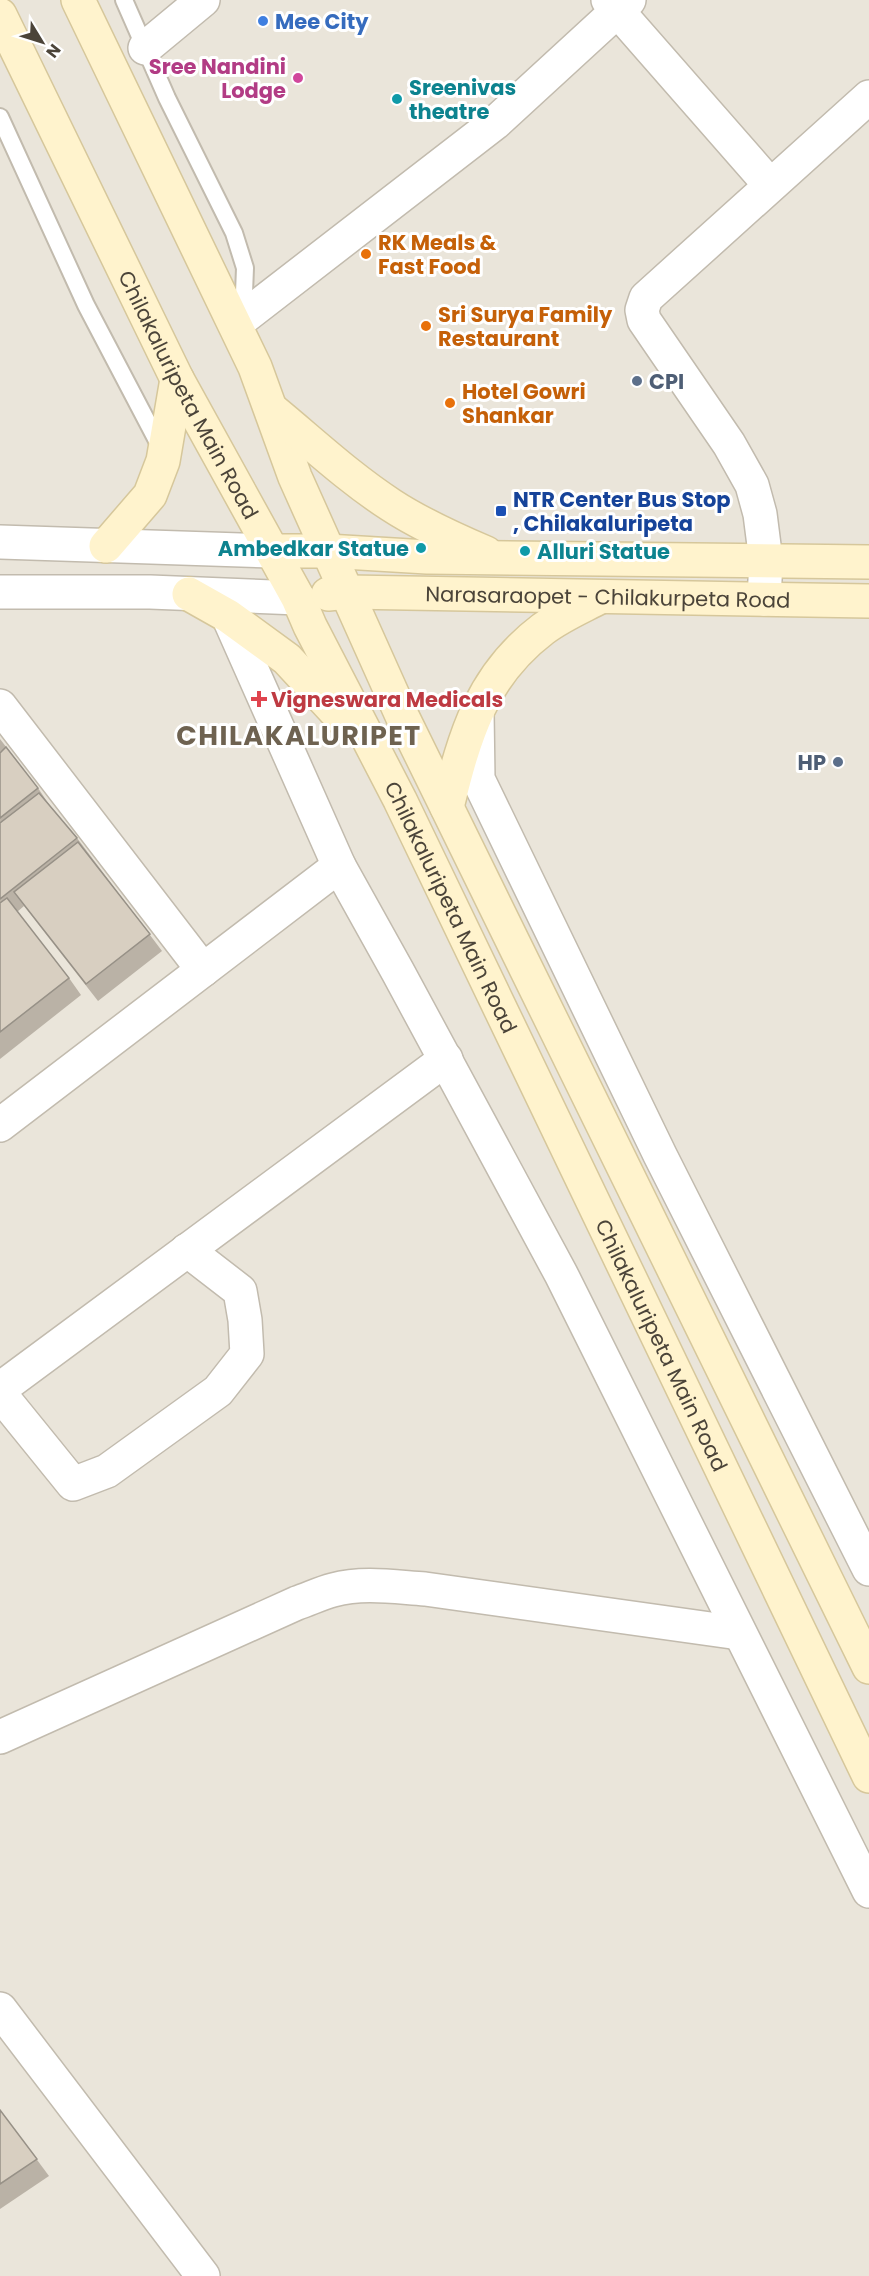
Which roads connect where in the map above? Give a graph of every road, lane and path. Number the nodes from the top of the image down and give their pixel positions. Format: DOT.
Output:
graph roads {
  1 [pos="78,0"];
  2 [pos="124,0"];
  3 [pos="203,0"];
  4 [pos="618,4"];
  5 [pos="0,15"];
  6 [pos="145,48"];
  7 [pos="869,97"];
  8 [pos="0,117"];
  9 [pos="770,185"];
  10 [pos="237,328"];
  11 [pos="177,379"];
  12 [pos="272,410"];
  13 [pos="164,454"];
  14 [pos="0,542"];
  15 [pos="106,546"];
  16 [pos="273,550"];
  17 [pos="327,551"];
  18 [pos="498,558"];
  19 [pos="766,561"];
  20 [pos="869,562"];
  21 [pos="0,592"];
  22 [pos="348,592"];
  23 [pos="189,594"];
  24 [pos="601,597"];
  25 [pos="298,598"];
  26 [pos="764,599"];
  27 [pos="869,601"];
  28 [pos="228,616"];
  29 [pos="0,706"];
  30 [pos="477,710"];
  31 [pos="377,757"];
  32 [pos="447,807"];
  33 [pos="339,866"];
  34 [pos="203,970"];
  35 [pos="446,1059"];
  36 [pos="0,1125"];
  37 [pos="187,1250"];
  38 [pos="0,1389"];
  39 [pos="0,1394"];
  40 [pos="869,1569"];
  41 [pos="740,1633"];
  42 [pos="865,1651"];
  43 [pos="0,1737"];
  44 [pos="869,1776"];
  45 [pos="869,1892"];
  46 [pos="0,2010"];
  47 [pos="203,2276"];
  1 -- 10 [label="main road, Chilakaluripeta Main Road"];
  2 -- 6 [label="lane"];
  3 -- 6 [label="street"];
  4 -- 9 [label="street"];
  4 -- 10 [label="street"];
  5 -- 11 [label="main road, Chilakaluripeta Main Road"];
  6 -- 10 [label="lane"];
  7 -- 9 [label="street"];
  8 -- 13 [label="lane"];
  9 -- 19 [label="street"];
  10 -- 12 [label="main road, Chilakaluripeta Main Road"];
  11 -- 13 [label="main road"];
  11 -- 16 [label="main road, Chilakaluripeta Main Road"];
  12 -- 17 [label="main road, Chilakaluripeta Main Road"];
  12 -- 18 [label="main road"];
  13 -- 15 [label="main road"];
  14 -- 15 [label="street"];
  15 -- 16 [label="street"];
  16 -- 17 [label="main road, Narasaraopet - Chilakurpeta Road"];
  16 -- 25 [label="main road, Chilakaluripeta Main Road"];
  17 -- 18 [label="main road, Narasaraopet - Chilakurpeta Road"];
  17 -- 22 [label="main road, Chilakaluripeta Main Road"];
  18 -- 19 [label="main road, Narasaraopet - Chilakurpeta Road"];
  19 -- 20 [label="main road, Narasaraopet - Chilakurpeta Road"];
  19 -- 26 [label="street"];
  21 -- 23 [label="street"];
  22 -- 24 [label="main road, Narasaraopet - Chilakurpeta Road"];
  22 -- 25 [label="main road, Narasaraopet - Chilakurpeta Road"];
  22 -- 32 [label="main road, Chilakaluripeta Main Road"];
  23 -- 25 [label="street"];
  23 -- 28 [label="main road"];
  24 -- 26 [label="main road, Narasaraopet - Chilakurpeta Road"];
  24 -- 30 [label="main road"];
  25 -- 31 [label="main road, Chilakaluripeta Main Road"];
  26 -- 27 [label="main road, Narasaraopet - Chilakurpeta Road"];
  28 -- 31 [label="main road"];
  28 -- 33 [label="street"];
  29 -- 34 [label="street"];
  30 -- 32 [label="main road"];
  30 -- 40 [label="street"];
  31 -- 44 [label="main road, Chilakaluripeta Main Road"];
  32 -- 42 [label="main road, Chilakaluripeta Main Road"];
  33 -- 34 [label="street"];
  33 -- 35 [label="street"];
  34 -- 36 [label="street"];
  35 -- 37 [label="street"];
  35 -- 41 [label="street"];
  37 -- 38 [label="street"];
  37 -- 39 [label="street"];
  41 -- 43 [label="street"];
  41 -- 45 [label="street"];
  46 -- 47 [label="street"];
}
